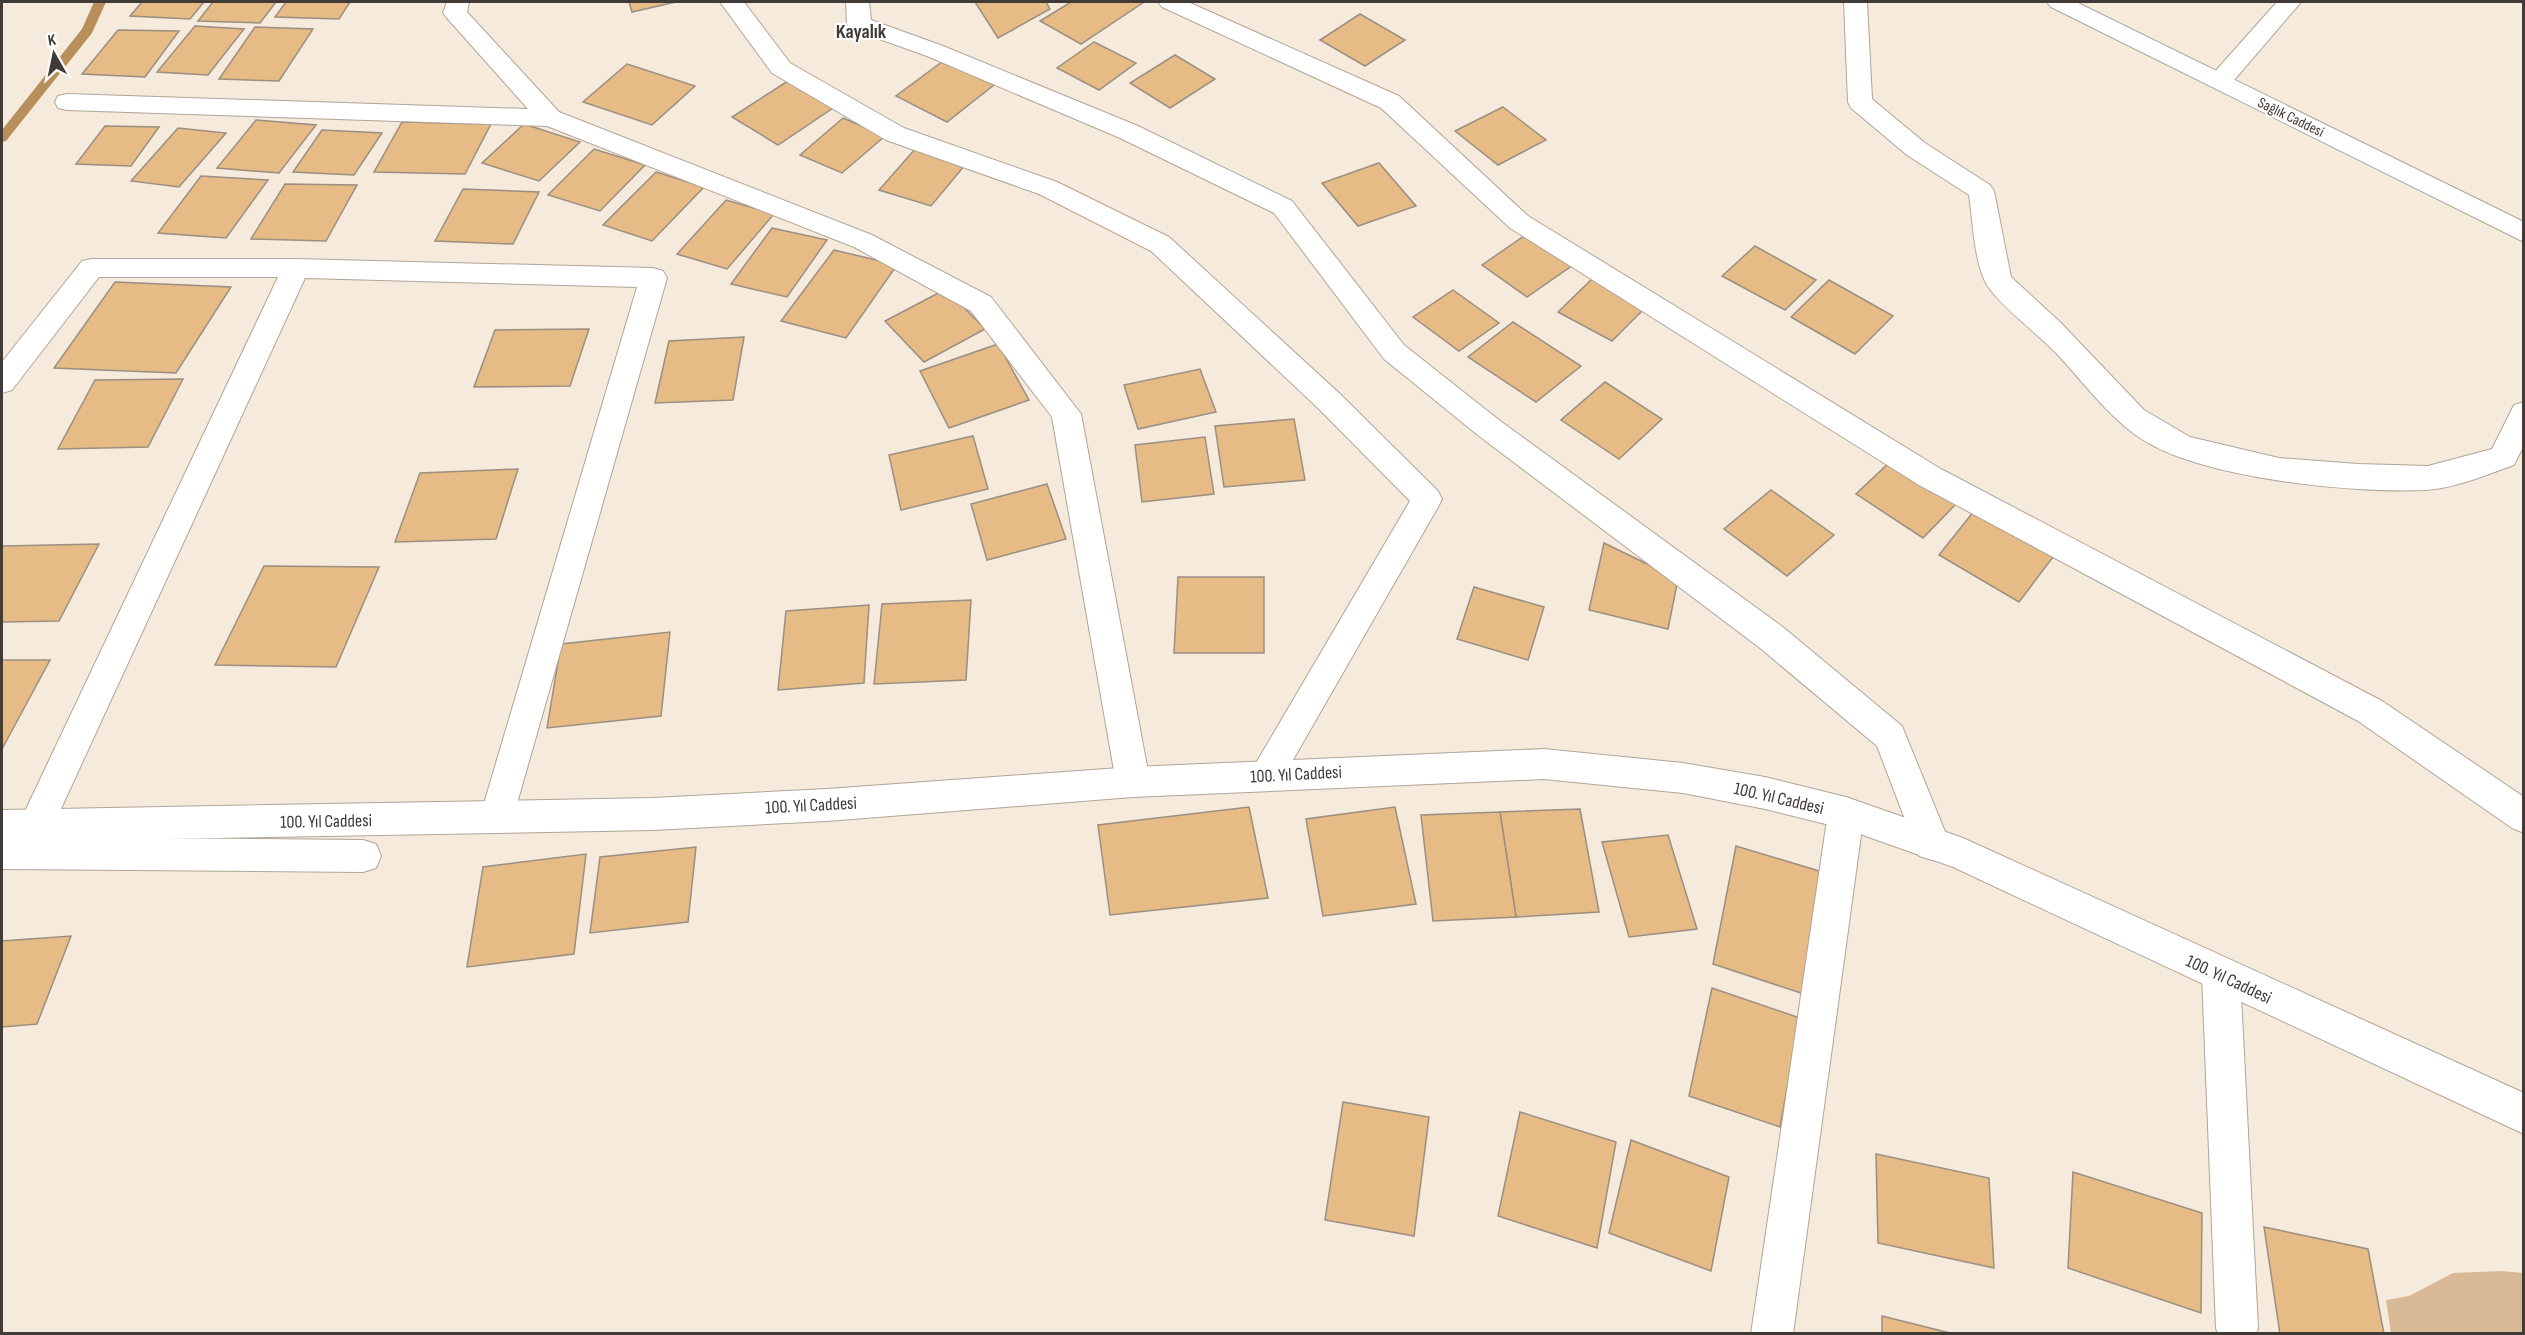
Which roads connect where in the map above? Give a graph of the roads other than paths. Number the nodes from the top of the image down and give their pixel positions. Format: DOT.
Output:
graph roads {
  1 [pos="458,2"];
  2 [pos="732,2"];
  3 [pos="858,2"];
  4 [pos="1170,2"];
  5 [pos="1855,2"];
  6 [pos="2059,2"];
  7 [pos="2289,2"];
  8 [pos="2220,81"];
  9 [pos="68,102"];
  10 [pos="550,118"];
  11 [pos="2523,232"];
  12 [pos="296,268"];
  13 [pos="2,382"];
  14 [pos="2523,413"];
  15 [pos="1266,775"];
  16 [pos="1133,782"];
  17 [pos="1846,813"];
  18 [pos="498,817"];
  19 [pos="2523,817"];
  20 [pos="2,826"];
  21 [pos="36,826"];
  22 [pos="1932,844"];
  23 [pos="2,853"];
  24 [pos="363,856"];
  25 [pos="2221,975"];
  26 [pos="2523,1114"];
  27 [pos="2237,1328"];
  28 [pos="1772,1334"];
  1 -- 10 [label="street"];
  2 -- 15 [label="street"];
  3 -- 22 [label="street"];
  4 -- 19 [label="street"];
  5 -- 14 [label="street"];
  6 -- 8 [label="street, Sağlık Caddesi"];
  7 -- 8 [label="street"];
  8 -- 11 [label="street, Sağlık Caddesi"];
  9 -- 10 [label="street"];
  10 -- 16 [label="street"];
  12 -- 13 [label="street"];
  12 -- 18 [label="street"];
  12 -- 21 [label="street"];
  15 -- 16 [label="street, 100. Yıl Caddesi"];
  15 -- 17 [label="street, 100. Yıl Caddesi"];
  16 -- 18 [label="street, 100. Yıl Caddesi"];
  17 -- 22 [label="street, 100. Yıl Caddesi"];
  17 -- 28 [label="street"];
  18 -- 21 [label="street, 100. Yıl Caddesi"];
  20 -- 21 [label="street, 100. Yıl Caddesi"];
  22 -- 25 [label="street, 100. Yıl Caddesi"];
  23 -- 24 [label="street"];
  25 -- 26 [label="street, 100. Yıl Caddesi"];
  25 -- 27 [label="street"];
}
